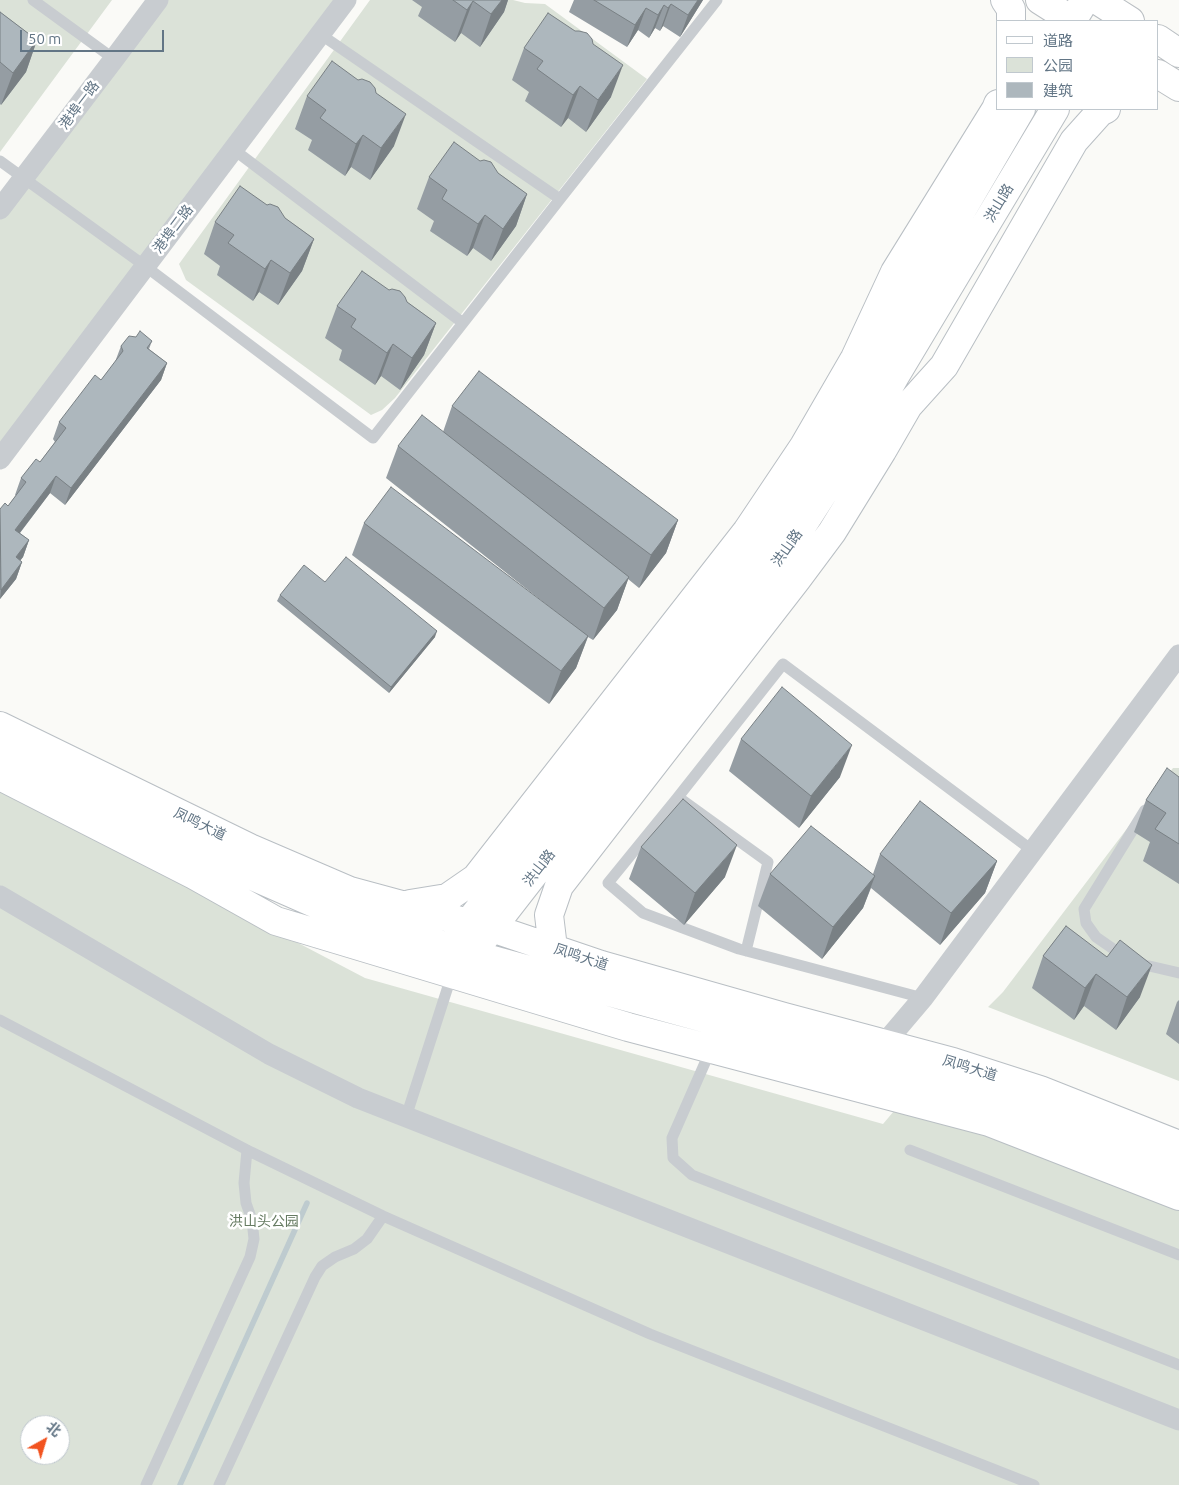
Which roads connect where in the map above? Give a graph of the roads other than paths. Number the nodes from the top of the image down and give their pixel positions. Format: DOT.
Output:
graph roads {
  1 [pos="33,0"];
  2 [pos="158,0"];
  3 [pos="346,0"];
  4 [pos="717,0"];
  5 [pos="1005,0"];
  6 [pos="1040,0"];
  7 [pos="1085,0"];
  8 [pos="1011,20"];
  9 [pos="1071,20"];
  10 [pos="1074,20"];
  11 [pos="320,34"];
  12 [pos="1159,40"];
  13 [pos="1179,53"];
  14 [pos="114,59"];
  15 [pos="1159,75"];
  16 [pos="1179,87"];
  17 [pos="1159,92"];
  18 [pos="1179,94"];
  19 [pos="996,109"];
  20 [pos="1020,110"];
  21 [pos="1054,110"];
  22 [pos="1104,110"];
  23 [pos="233,149"];
  24 [pos="0,161"];
  25 [pos="24,178"];
  26 [pos="560,200"];
  27 [pos="0,209"];
  28 [pos="145,266"];
  29 [pos="464,322"];
  30 [pos="0,459"];
  31 [pos="1179,654"];
  32 [pos="0,726"];
  33 [pos="0,753"];
  34 [pos="0,776"];
  35 [pos="678,797"];
  36 [pos="1154,800"];
  37 [pos="1033,851"];
  38 [pos="0,896"];
  39 [pos="402,905"];
  40 [pos="480,925"];
  41 [pos="553,948"];
  42 [pos="460,951"];
  43 [pos="746,951"];
  44 [pos="1179,973"];
  45 [pos="452,974"];
  46 [pos="923,998"];
  47 [pos="0,1020"];
  48 [pos="884,1044"];
  49 [pos="711,1049"];
  50 [pos="406,1117"];
  51 [pos="1179,1145"];
  52 [pos="247,1150"];
  53 [pos="910,1150"];
  54 [pos="1179,1170"];
  55 [pos="1179,1196"];
  56 [pos="383,1216"];
  57 [pos="1179,1256"];
  58 [pos="1179,1365"];
  59 [pos="1179,1420"];
  60 [pos="146,1485"];
  61 [pos="218,1485"];
  62 [pos="1034,1485"];
  1 -- 14 [label="lane"];
  2 -- 14 [label="street, 港埠一路"];
  3 -- 11 [label="street, 港埠二路"];
  4 -- 26 [label="lane"];
  5 -- 8 [label="street"];
  6 -- 9 [label="street"];
  7 -- 10 [label="street"];
  11 -- 23 [label="street, 港埠二路"];
  11 -- 26 [label="lane"];
  12 -- 13 [label="street"];
  14 -- 25 [label="street, 港埠一路"];
  15 -- 16 [label="street"];
  17 -- 18 [label="street"];
  19 -- 39 [label="street"];
  20 -- 40 [label="street, 洪山路"];
  21 -- 40 [label="street, 洪山路"];
  22 -- 41 [label="street"];
  23 -- 28 [label="street, 港埠二路"];
  23 -- 29 [label="lane"];
  24 -- 25 [label="lane"];
  25 -- 27 [label="street, 港埠一路"];
  25 -- 28 [label="lane"];
  26 -- 29 [label="lane"];
  28 -- 29 [label="lane"];
  28 -- 30 [label="street, 港埠二路"];
  31 -- 37 [label="street"];
  32 -- 39 [label="street, 凤鸣大道"];
  33 -- 42 [label="street, 凤鸣大道"];
  34 -- 45 [label="street"];
  35 -- 37 [label="lane"];
  35 -- 43 [label="lane"];
  35 -- 43 [label="lane"];
  36 -- 44 [label="lane"];
  37 -- 46 [label="street"];
  38 -- 50 [label="street"];
  39 -- 40 [label="street, 凤鸣大道"];
  40 -- 41 [label="street, 凤鸣大道"];
  40 -- 42 [label="street, 洪山路"];
  41 -- 48 [label="street, 凤鸣大道"];
  42 -- 54 [label="street, 凤鸣大道"];
  43 -- 46 [label="lane"];
  45 -- 49 [label="street"];
  45 -- 50 [label="lane"];
  46 -- 48 [label="street"];
  47 -- 52 [label="lane"];
  48 -- 51 [label="street, 凤鸣大道"];
  49 -- 55 [label="street"];
  49 -- 58 [label="lane"];
  50 -- 59 [label="street"];
  52 -- 56 [label="lane"];
  52 -- 60 [label="lane"];
  53 -- 57 [label="lane"];
  56 -- 61 [label="lane"];
  56 -- 62 [label="lane"];
}
